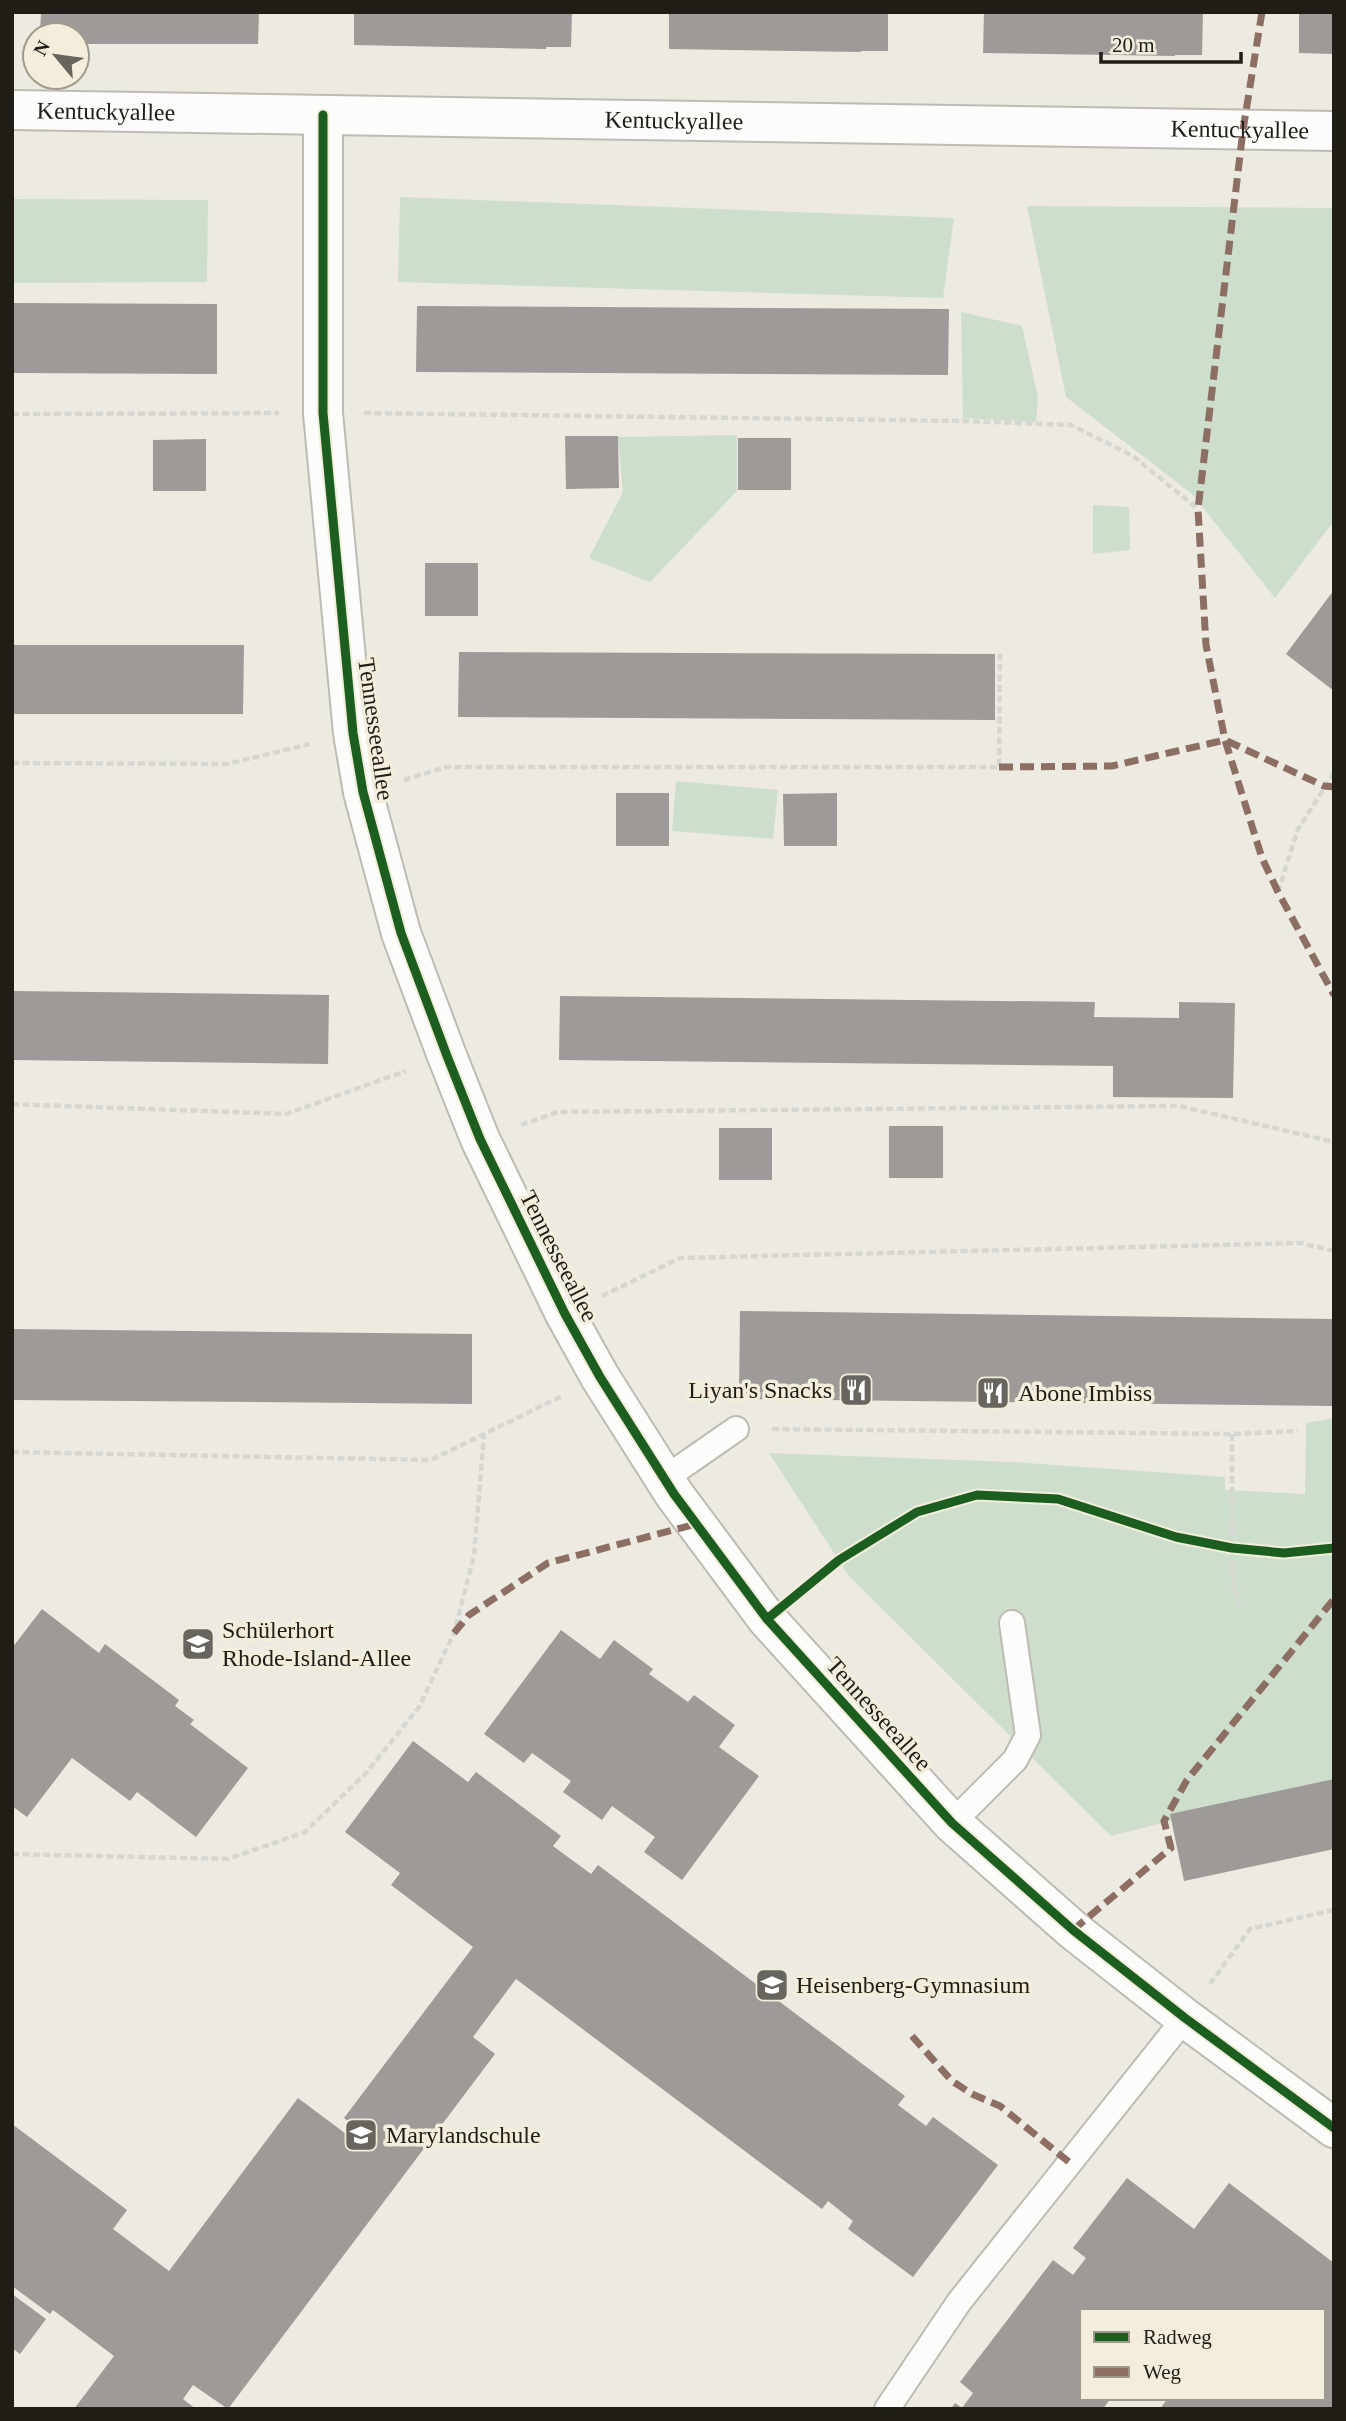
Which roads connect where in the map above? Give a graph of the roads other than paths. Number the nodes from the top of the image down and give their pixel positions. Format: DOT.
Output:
graph roads {
  1 [pos="12,110"];
  2 [pos="323,115"];
  3 [pos="1334,131"];
  4 [pos="736,1429"];
  5 [pos="664,1479"];
  6 [pos="1012,1623"];
  7 [pos="952,1822"];
  8 [pos="1185,2018"];
  9 [pos="1334,2128"];
  10 [pos="887,2409"];
  1 -- 2 [label="street, Kentuckyallee"];
  2 -- 3 [label="street, Kentuckyallee"];
  2 -- 5 [label="street, Tennesseeallee"];
  4 -- 5 [label="lane"];
  5 -- 7 [label="street, Tennesseeallee"];
  6 -- 7 [label="lane"];
  7 -- 8 [label="street, Tennesseeallee"];
  8 -- 9 [label="street, Tennesseeallee"];
  8 -- 10 [label="lane"];
}
